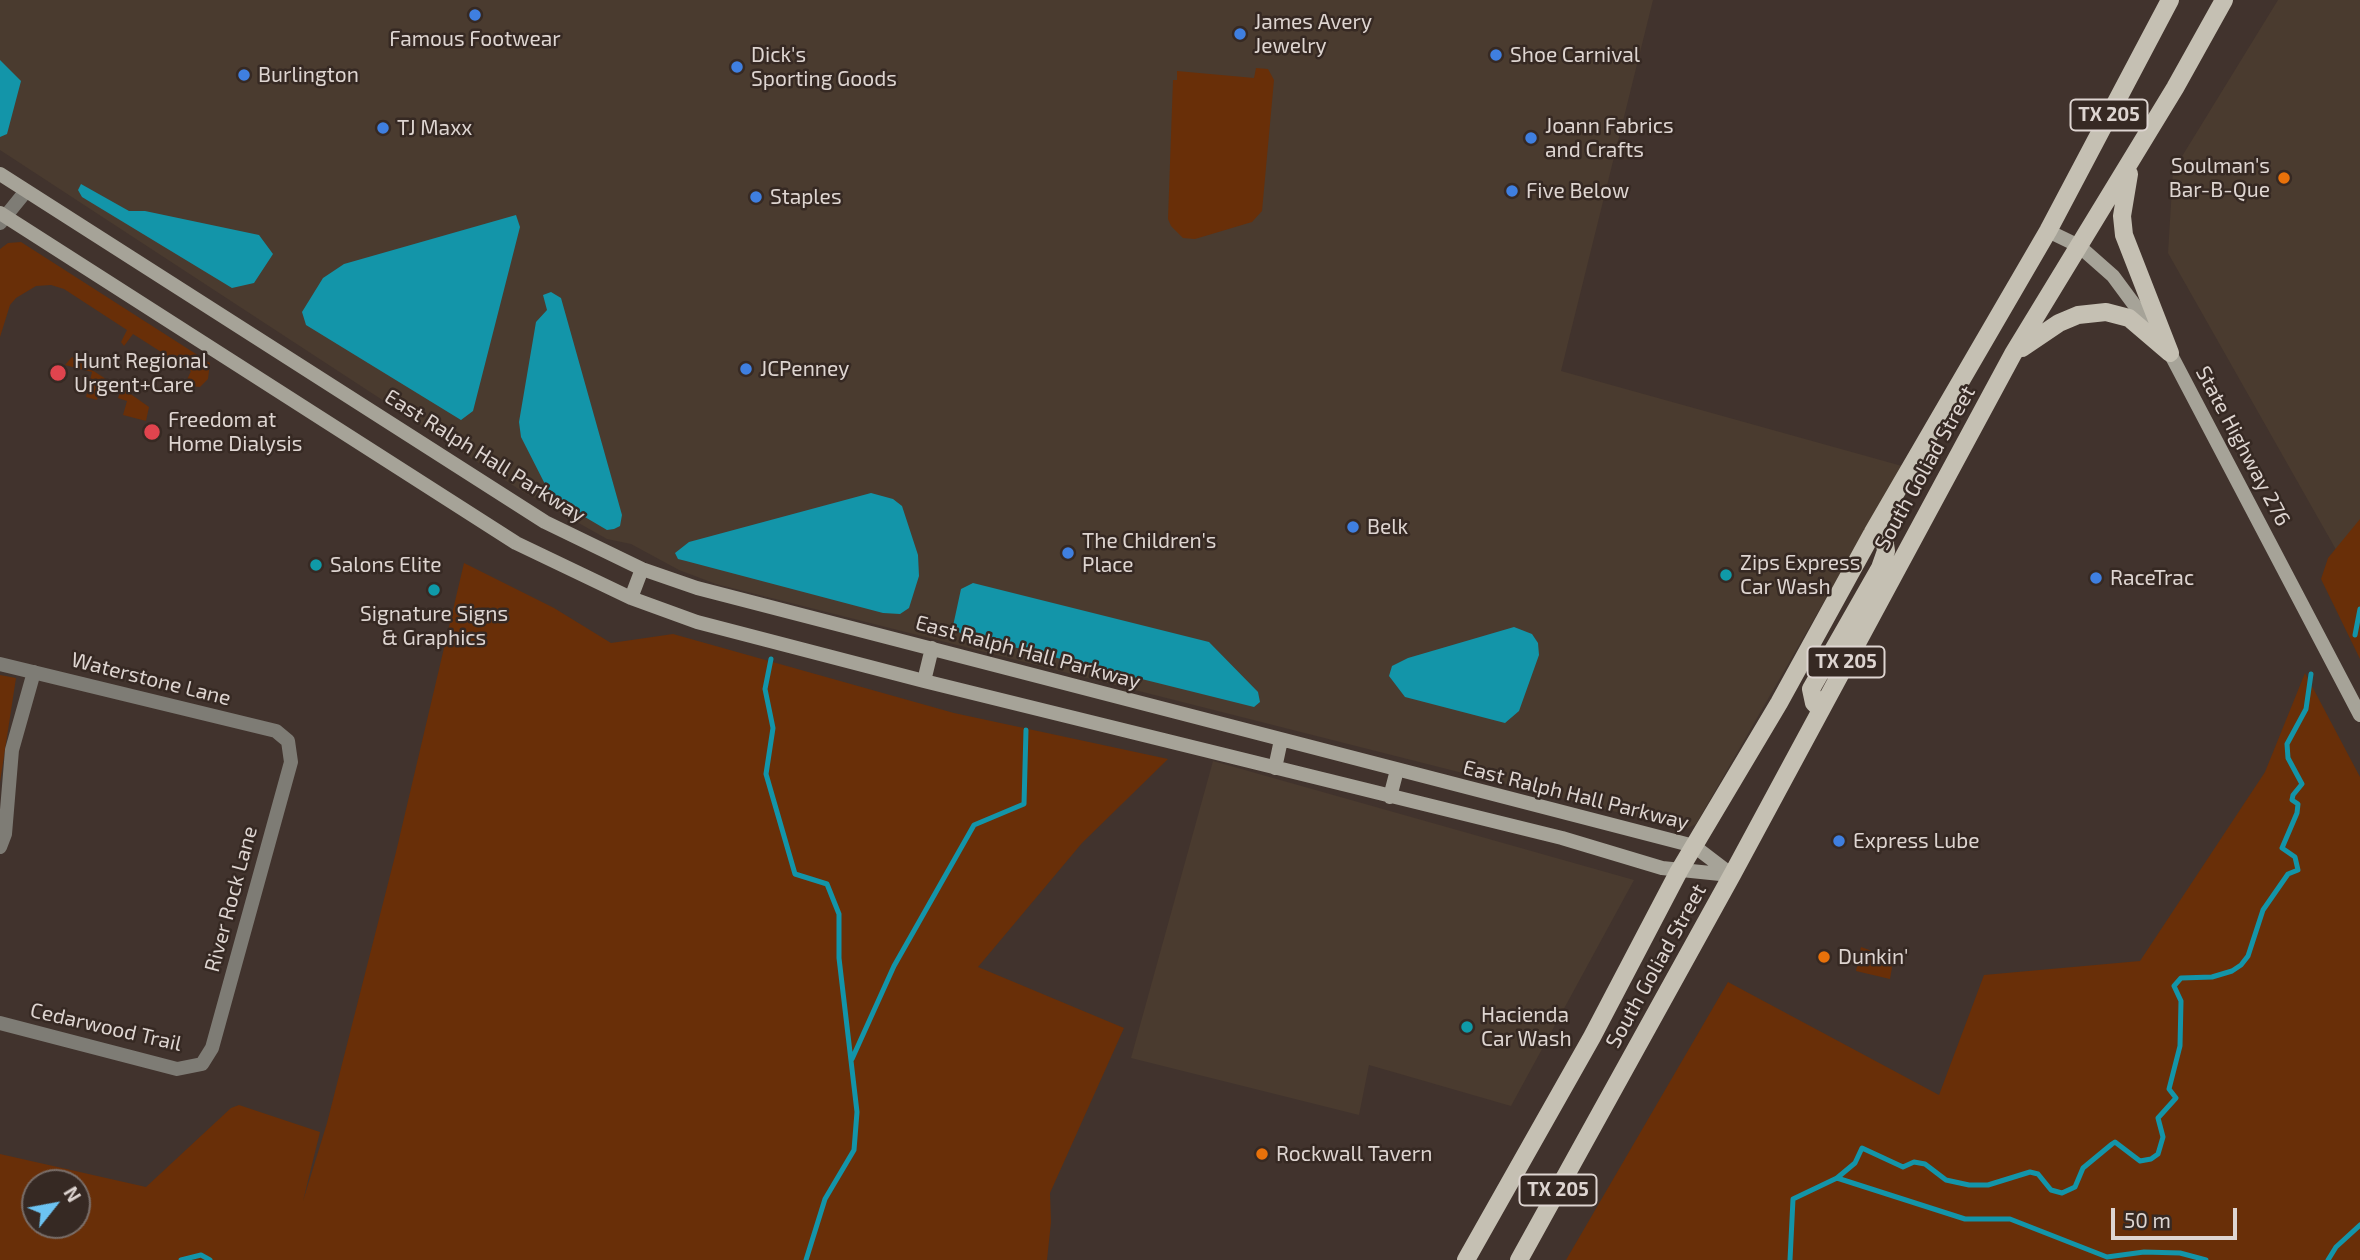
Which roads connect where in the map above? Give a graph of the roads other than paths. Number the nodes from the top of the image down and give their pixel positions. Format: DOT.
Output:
graph roads {
  1 [pos="2170,0"];
  2 [pos="2224,0"];
  3 [pos="2132,160"];
  4 [pos="0,175"];
  5 [pos="26,191"];
  6 [pos="2,218"];
  7 [pos="2048,231"];
  8 [pos="2079,246"];
  9 [pos="2170,353"];
  10 [pos="2013,354"];
  11 [pos="1873,532"];
  12 [pos="642,569"];
  13 [pos="631,598"];
  14 [pos="932,648"];
  15 [pos="0,663"];
  16 [pos="34,672"];
  17 [pos="924,681"];
  18 [pos="1821,710"];
  19 [pos="2360,715"];
  20 [pos="1281,740"];
  21 [pos="288,741"];
  22 [pos="1275,768"];
  23 [pos="1397,770"];
  24 [pos="1390,797"];
  25 [pos="1693,846"];
  26 [pos="0,847"];
  27 [pos="1679,871"];
  28 [pos="1732,875"];
  29 [pos="0,1023"];
  30 [pos="202,1064"];
  31 [pos="1466,1260"];
  32 [pos="1519,1260"];
  1 -- 7 [label="main road, South Goliad Street / TX 205"];
  2 -- 3 [label="main road, South Goliad Street / TX 205"];
  3 -- 8 [label="main road, South Goliad Street / TX 205"];
  3 -- 9 [label="main road"];
  4 -- 5 [label="main road, East Ralph Hall Parkway"];
  5 -- 6 [label="street"];
  5 -- 12 [label="main road, East Ralph Hall Parkway"];
  6 -- 13 [label="main road"];
  7 -- 8 [label="main road, State Highway 276"];
  7 -- 11 [label="main road, South Goliad Street / TX 205"];
  8 -- 9 [label="main road, State Highway 276"];
  8 -- 10 [label="main road, South Goliad Street / TX 205"];
  9 -- 10 [label="main road"];
  9 -- 19 [label="main road, State Highway 276"];
  10 -- 18 [label="main road, South Goliad Street / TX 205"];
  11 -- 18 [label="main road"];
  11 -- 25 [label="main road, South Goliad Street / TX 205"];
  12 -- 13 [label="main road"];
  12 -- 14 [label="main road, East Ralph Hall Parkway"];
  13 -- 17 [label="main road"];
  14 -- 17 [label="main road"];
  14 -- 20 [label="main road, East Ralph Hall Parkway"];
  15 -- 16 [label="street, Waterstone Lane"];
  16 -- 21 [label="street, Waterstone Lane"];
  16 -- 26 [label="street"];
  17 -- 22 [label="main road"];
  18 -- 28 [label="main road, South Goliad Street / TX 205"];
  20 -- 22 [label="main road"];
  20 -- 23 [label="main road, East Ralph Hall Parkway"];
  21 -- 30 [label="street, River Rock Lane"];
  22 -- 24 [label="main road"];
  23 -- 24 [label="main road"];
  23 -- 25 [label="main road, East Ralph Hall Parkway"];
  24 -- 27 [label="main road"];
  25 -- 27 [label="main road, South Goliad Street / TX 205"];
  25 -- 28 [label="main road, East Ralph Hall Parkway"];
  27 -- 28 [label="main road"];
  27 -- 31 [label="main road, South Goliad Street / TX 205"];
  28 -- 32 [label="main road, South Goliad Street / TX 205"];
  29 -- 30 [label="street, Cedarwood Trail"];
}
